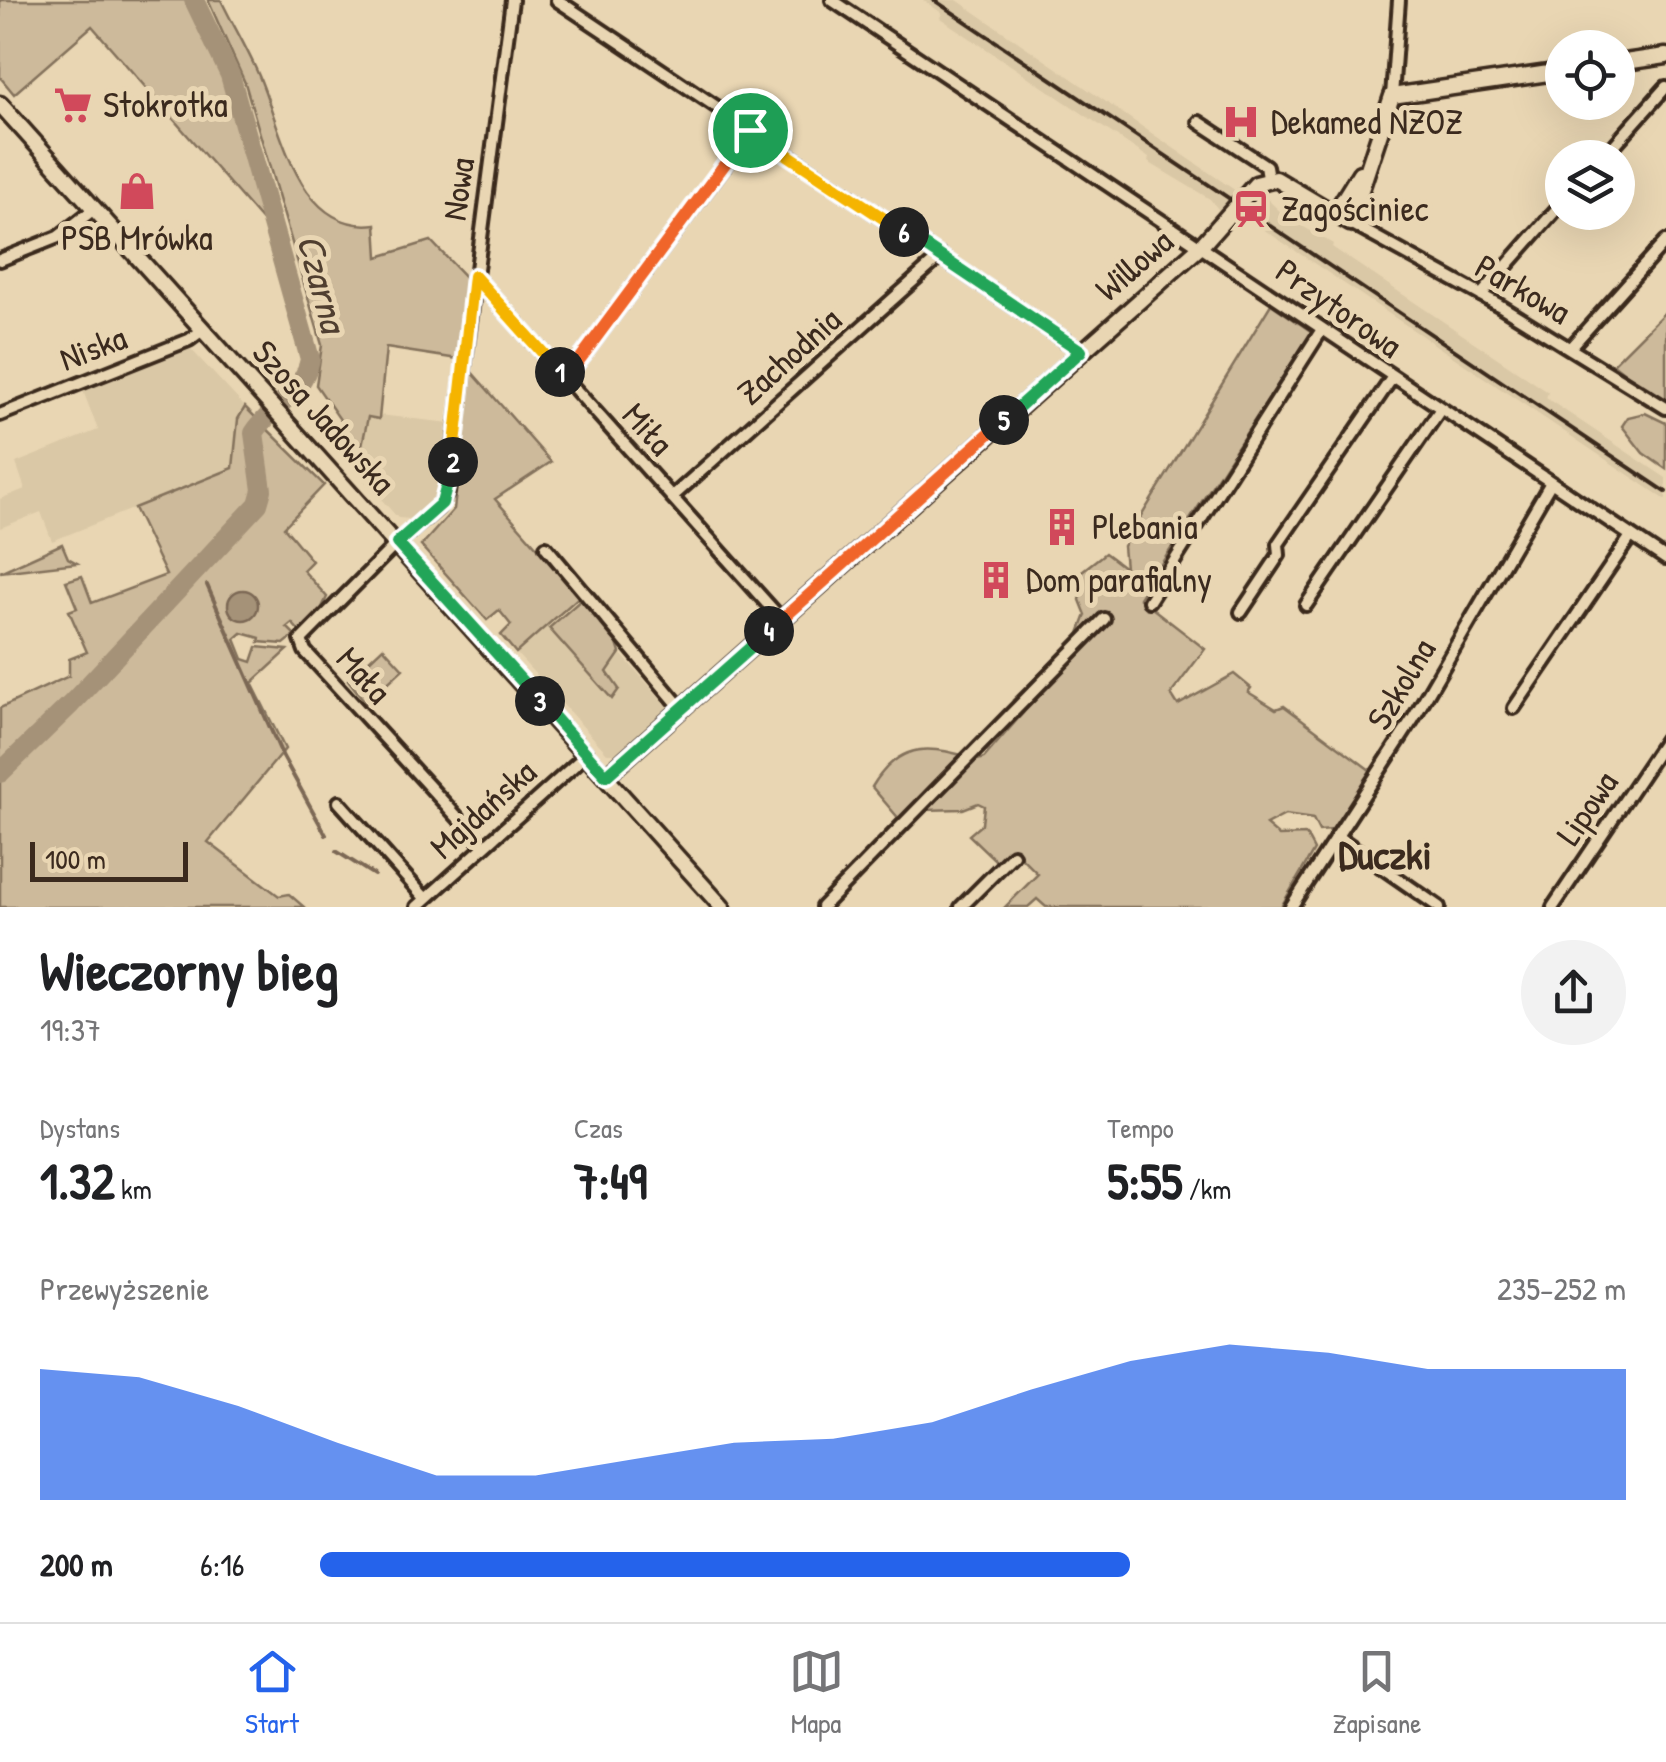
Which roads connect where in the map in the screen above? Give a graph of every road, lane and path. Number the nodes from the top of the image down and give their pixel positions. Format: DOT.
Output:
graph roads {
  1 [pos="512,0"];
  2 [pos="557,0"];
  3 [pos="832,0"];
  4 [pos="1399,0"];
  5 [pos="1666,56"];
  6 [pos="1635,61"];
  7 [pos="1545,74"];
  8 [pos="1666,87"];
  9 [pos="1392,96"];
  10 [pos="0,104"];
  11 [pos="1199,122"];
  12 [pos="750,130"];
  13 [pos="1619,140"];
  14 [pos="1369,160"];
  15 [pos="1268,178"];
  16 [pos="94,209"];
  17 [pos="1334,215"];
  18 [pos="1545,222"];
  19 [pos="1350,224"];
  20 [pos="1666,241"];
  21 [pos="1201,246"];
  22 [pos="940,256"];
  23 [pos="0,260"];
  24 [pos="474,276"];
  25 [pos="1480,295"];
  26 [pos="204,329"];
  27 [pos="1321,331"];
  28 [pos="1570,348"];
  29 [pos="1081,351"];
  30 [pos="566,378"];
  31 [pos="1392,378"];
  32 [pos="1666,408"];
  33 [pos="1440,410"];
  34 [pos="0,415"];
  35 [pos="1550,484"];
  36 [pos="672,497"];
  37 [pos="1631,536"];
  38 [pos="397,543"];
  39 [pos="546,547"];
  40 [pos="1666,560"];
  41 [pos="1149,601"];
  42 [pos="1306,605"];
  43 [pos="1241,612"];
  44 [pos="1104,619"];
  45 [pos="782,620"];
  46 [pos="1514,708"];
  47 [pos="682,709"];
  48 [pos="1666,739"];
  49 [pos="587,754"];
  50 [pos="606,776"];
  51 [pos="339,802"];
  52 [pos="1338,837"];
  53 [pos="482,845"];
  54 [pos="1013,855"];
  55 [pos="421,902"];
  56 [pos="722,907"];
  57 [pos="822,907"];
  58 [pos="962,907"];
  59 [pos="1291,907"];
  60 [pos="1439,907"];
  61 [pos="1553,907"];
  1 -- 24 [label="street, Nowa"];
  2 -- 12 [label="street"];
  3 -- 21 [label="street, Przytorowa"];
  4 -- 9 [label="street"];
  5 -- 6 [label="street"];
  7 -- 9 [label="street"];
  8 -- 13 [label="street"];
  9 -- 14 [label="street"];
  10 -- 16 [label="street, Szosa Jadowska"];
  11 -- 15 [label="street"];
  12 -- 22 [label="street"];
  12 -- 30 [label="street"];
  14 -- 17 [label="street"];
  14 -- 19 [label="street"];
  15 -- 17 [label="street"];
  15 -- 21 [label="street, Willowa"];
  16 -- 23 [label="street"];
  16 -- 26 [label="street, Szosa Jadowska"];
  17 -- 19 [label="street"];
  18 -- 25 [label="street"];
  19 -- 25 [label="street, Parkowa"];
  20 -- 28 [label="street"];
  21 -- 27 [label="street, Przytorowa"];
  21 -- 29 [label="street, Willowa"];
  22 -- 29 [label="street"];
  22 -- 36 [label="street, Zachodnia"];
  24 -- 30 [label="street, Miła"];
  24 -- 38 [label="street, Nowa"];
  25 -- 28 [label="street, Parkowa"];
  26 -- 34 [label="street, Niska"];
  26 -- 38 [label="street, Szosa Jadowska"];
  27 -- 31 [label="street, Przytorowa"];
  27 -- 41 [label="street"];
  28 -- 32 [label="street, Parkowa"];
  29 -- 45 [label="street, Willowa"];
  30 -- 36 [label="street, Miła"];
  31 -- 33 [label="street, Przytorowa"];
  31 -- 43 [label="street"];
  33 -- 35 [label="street, Przytorowa"];
  33 -- 42 [label="street"];
  35 -- 37 [label="street, Przytorowa"];
  35 -- 52 [label="street, Szkolna"];
  36 -- 45 [label="street, Miła"];
  37 -- 40 [label="street, Przytorowa"];
  37 -- 46 [label="street"];
  38 -- 49 [label="street, Szosa Jadowska"];
  38 -- 53 [label="street, Mała"];
  39 -- 47 [label="street"];
  44 -- 57 [label="street"];
  45 -- 47 [label="street, Willowa"];
  47 -- 50 [label="street, Willowa"];
  48 -- 61 [label="street, Lipowa"];
  49 -- 50 [label="street, Szosa Jadowska"];
  49 -- 53 [label="street, Majdańska"];
  50 -- 56 [label="street, Szosa Jadowska"];
  51 -- 55 [label="street"];
  52 -- 59 [label="street, Szkolna"];
  52 -- 60 [label="street"];
  53 -- 55 [label="street, Majdańska"];
  54 -- 58 [label="street"];
}
